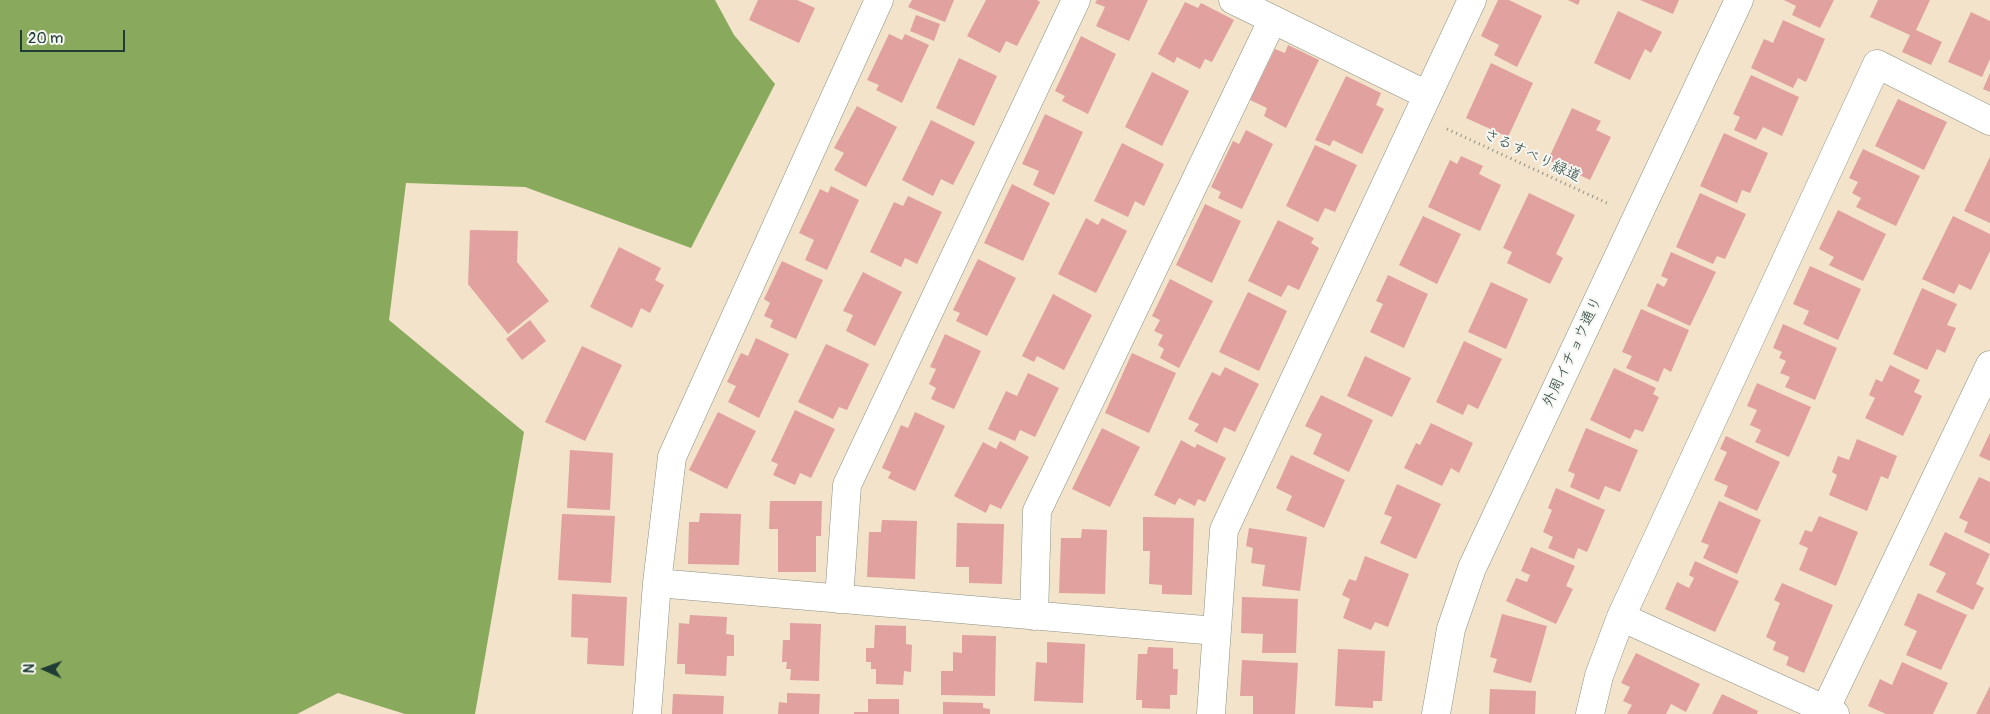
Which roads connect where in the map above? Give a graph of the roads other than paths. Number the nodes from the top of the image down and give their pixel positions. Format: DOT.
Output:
graph roads {
  1 [pos="879,0"];
  2 [pos="1076,0"];
  3 [pos="1233,0"];
  4 [pos="1472,0"];
  5 [pos="1739,0"];
  6 [pos="1272,21"];
  7 [pos="1422,106"];
  8 [pos="1990,121"];
  9 [pos="1990,365"];
  10 [pos="657,583"];
  11 [pos="839,599"];
  12 [pos="1034,616"];
  13 [pos="1621,617"];
  14 [pos="1216,632"];
  15 [pos="1830,712"];
  16 [pos="647,714"];
  17 [pos="1211,714"];
  18 [pos="1436,714"];
  19 [pos="1590,714"];
  1 -- 10 [label="street"];
  2 -- 11 [label="street"];
  3 -- 6 [label="street"];
  4 -- 7 [label="street"];
  5 -- 18 [label="street, 外周イチョウ通り"];
  6 -- 7 [label="street"];
  6 -- 12 [label="street"];
  7 -- 14 [label="street"];
  8 -- 13 [label="street"];
  9 -- 15 [label="street"];
  10 -- 11 [label="street"];
  10 -- 16 [label="street"];
  11 -- 12 [label="street"];
  12 -- 14 [label="street"];
  13 -- 15 [label="street"];
  13 -- 19 [label="street"];
  14 -- 17 [label="street"];
}
